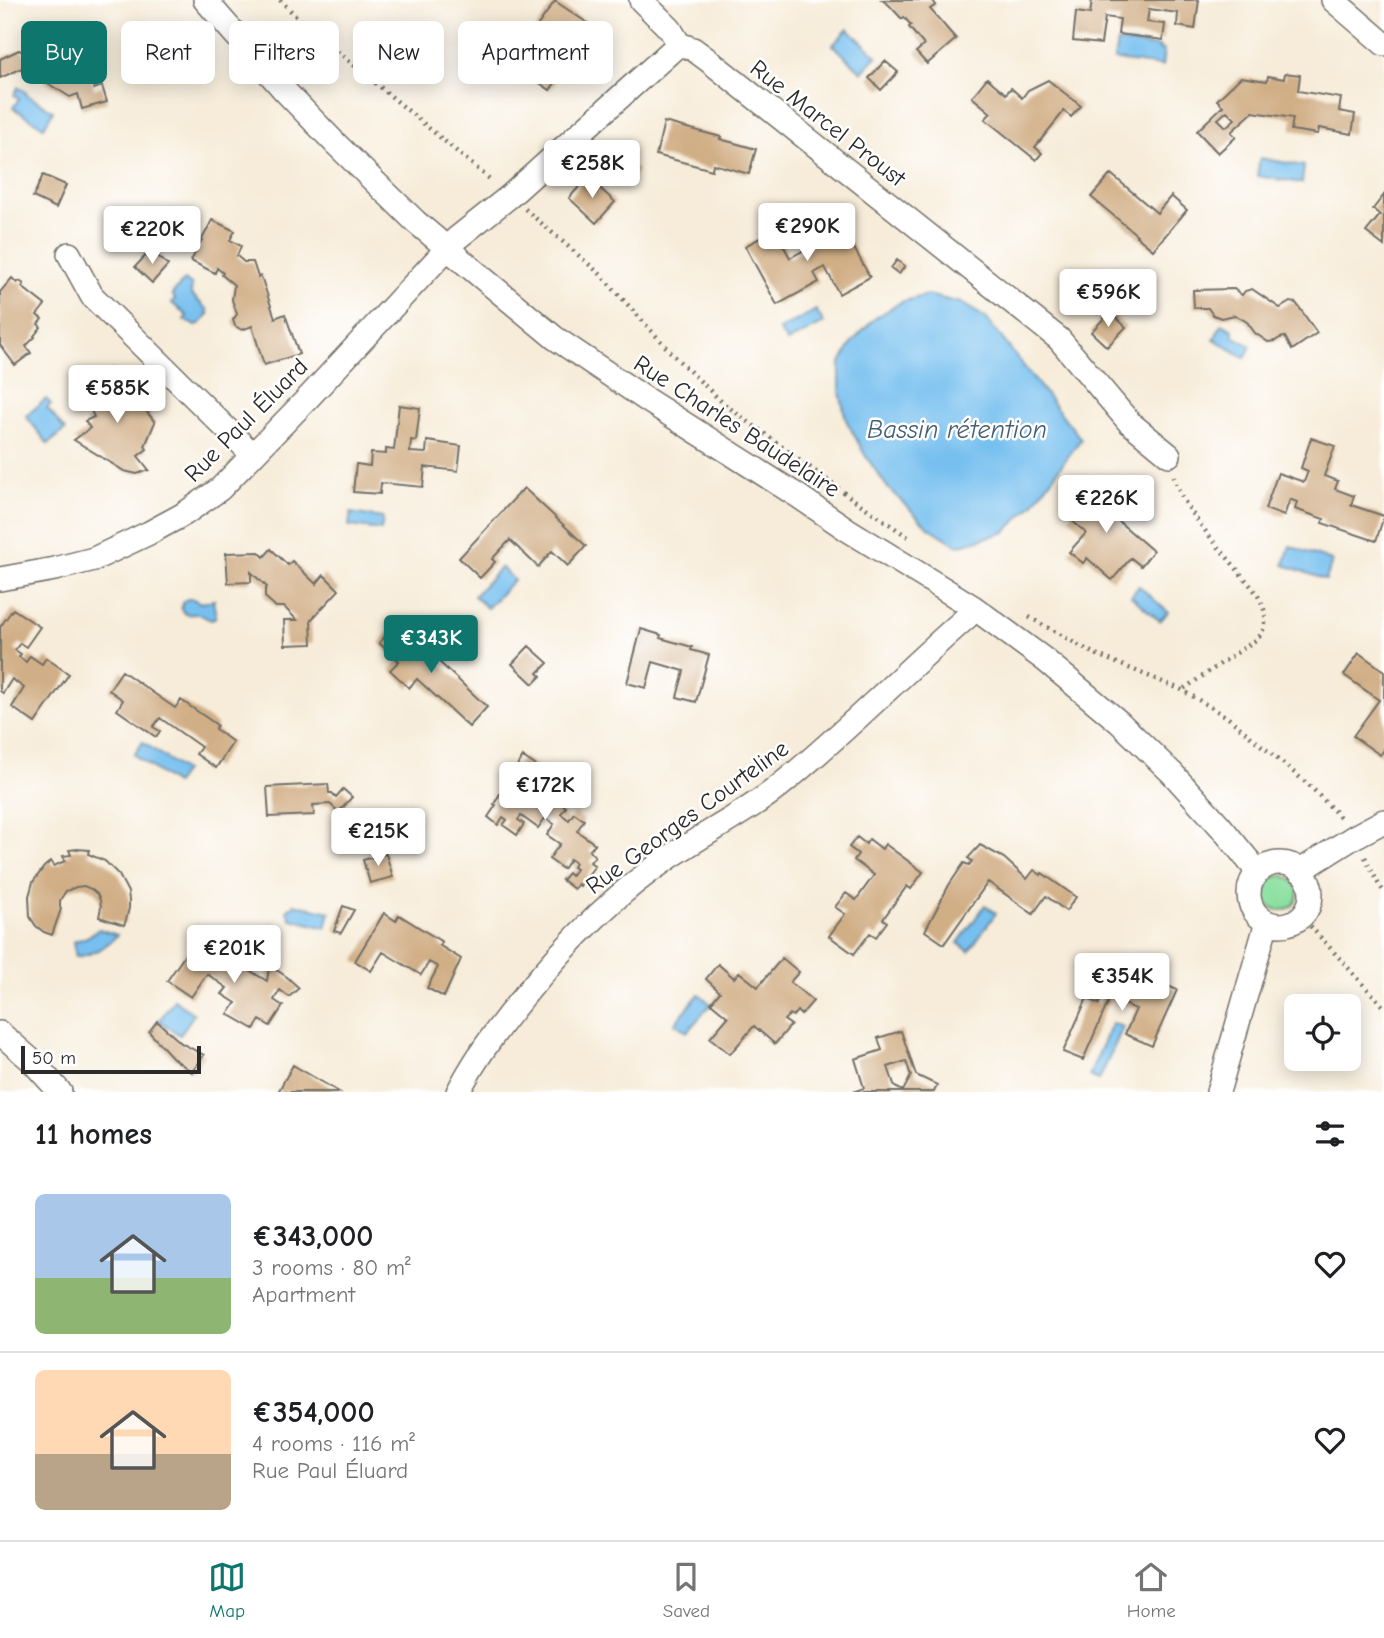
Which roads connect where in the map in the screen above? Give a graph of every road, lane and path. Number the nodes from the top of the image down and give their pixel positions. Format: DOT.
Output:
graph roads {
  1 [pos="205,0"];
  2 [pos="280,0"];
  3 [pos="641,0"];
  4 [pos="1333,0"];
  5 [pos="679,44"];
  6 [pos="1384,44"];
  7 [pos="510,196"];
  8 [pos="448,248"];
  9 [pos="69,254"];
  10 [pos="253,455"];
  11 [pos="1169,455"];
  12 [pos="916,542"];
  13 [pos="0,579"];
  14 [pos="973,607"];
  15 [pos="1026,615"];
  16 [pos="1182,690"];
  17 [pos="1384,821"];
  18 [pos="1354,837"];
  19 [pos="1300,871"];
  20 [pos="1258,872"];
  21 [pos="1384,892"];
  22 [pos="1301,916"];
  23 [pos="1267,922"];
  24 [pos="1384,1007"];
  25 [pos="0,1033"];
  26 [pos="60,1092"];
  27 [pos="458,1092"];
  28 [pos="1218,1092"];
  1 -- 8 [label="street, Rue Charles Baudelaire"];
  2 -- 7 [label="path"];
  3 -- 5 [label="street"];
  4 -- 6 [label="street"];
  5 -- 7 [label="street"];
  5 -- 11 [label="street, Rue Marcel Proust"];
  7 -- 8 [label="street"];
  7 -- 12 [label="path"];
  8 -- 10 [label="street, Rue Paul Éluard"];
  8 -- 14 [label="street, Rue Charles Baudelaire"];
  9 -- 10 [label="street"];
  10 -- 13 [label="street, Rue Paul Éluard"];
  11 -- 16 [label="path"];
  14 -- 20 [label="street, Rue Charles Baudelaire"];
  14 -- 27 [label="street, Rue Georges Courteline"];
  15 -- 16 [label="path"];
  16 -- 18 [label="path"];
  17 -- 18 [label="street"];
  18 -- 19 [label="street"];
  18 -- 21 [label="path"];
  19 -- 20 [label="street"];
  19 -- 22 [label="street"];
  20 -- 23 [label="street"];
  22 -- 23 [label="street"];
  22 -- 24 [label="path"];
  23 -- 28 [label="street"];
  25 -- 26 [label="street"];
}
